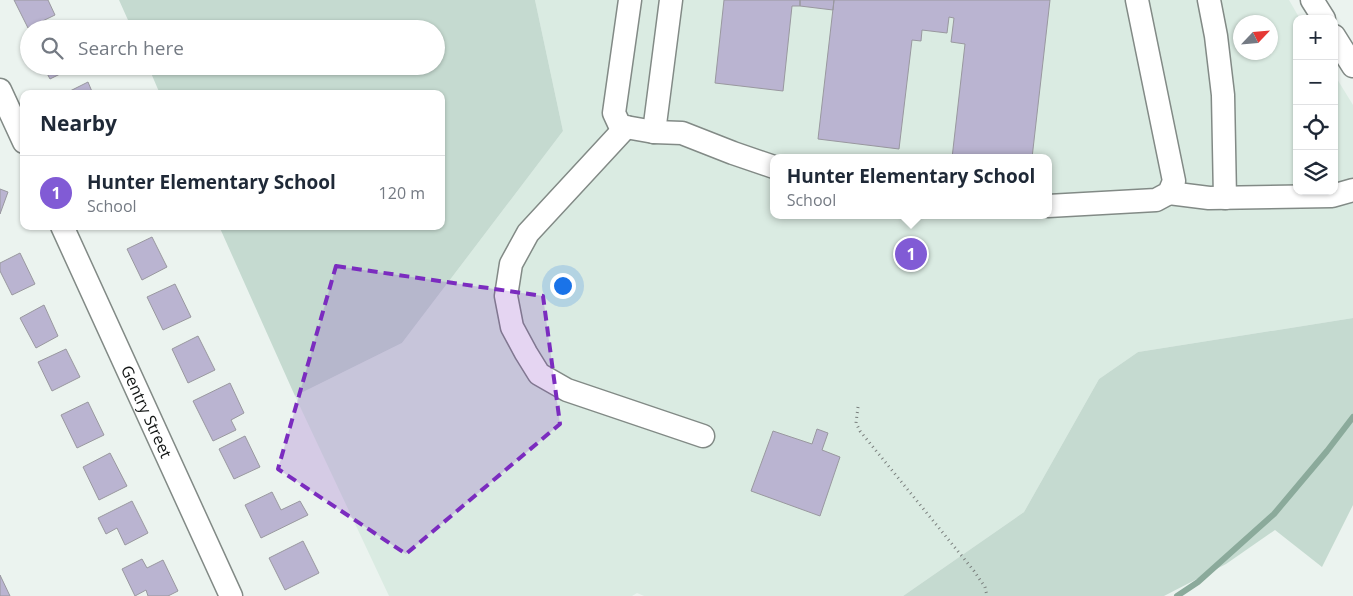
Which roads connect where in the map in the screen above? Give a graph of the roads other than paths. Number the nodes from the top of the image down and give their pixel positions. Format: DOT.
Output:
graph roads {
  1 [pos="630,0"];
  2 [pos="671,0"];
  3 [pos="1137,0"];
  4 [pos="1209,0"];
  5 [pos="1312,0"];
  6 [pos="1321,15"];
  7 [pos="1338,42"];
  8 [pos="1353,66"];
  9 [pos="1,97"];
  10 [pos="626,127"];
  11 [pos="654,132"];
  12 [pos="20,134"];
  13 [pos="770,166"];
  14 [pos="1353,190"];
  15 [pos="1169,192"];
  16 [pos="1225,198"];
  17 [pos="1052,206"];
  18 [pos="64,230"];
  19 [pos="703,436"];
  20 [pos="231,596"];
  1 -- 10 [label="street"];
  2 -- 11 [label="street"];
  3 -- 15 [label="street"];
  4 -- 16 [label="street"];
  5 -- 6 [label="street"];
  7 -- 8 [label="street"];
  9 -- 12 [label="street"];
  10 -- 11 [label="street"];
  10 -- 19 [label="street"];
  11 -- 13 [label="street"];
  14 -- 16 [label="street"];
  15 -- 16 [label="street"];
  15 -- 17 [label="street"];
  18 -- 20 [label="street, Gentry Street"];
}
